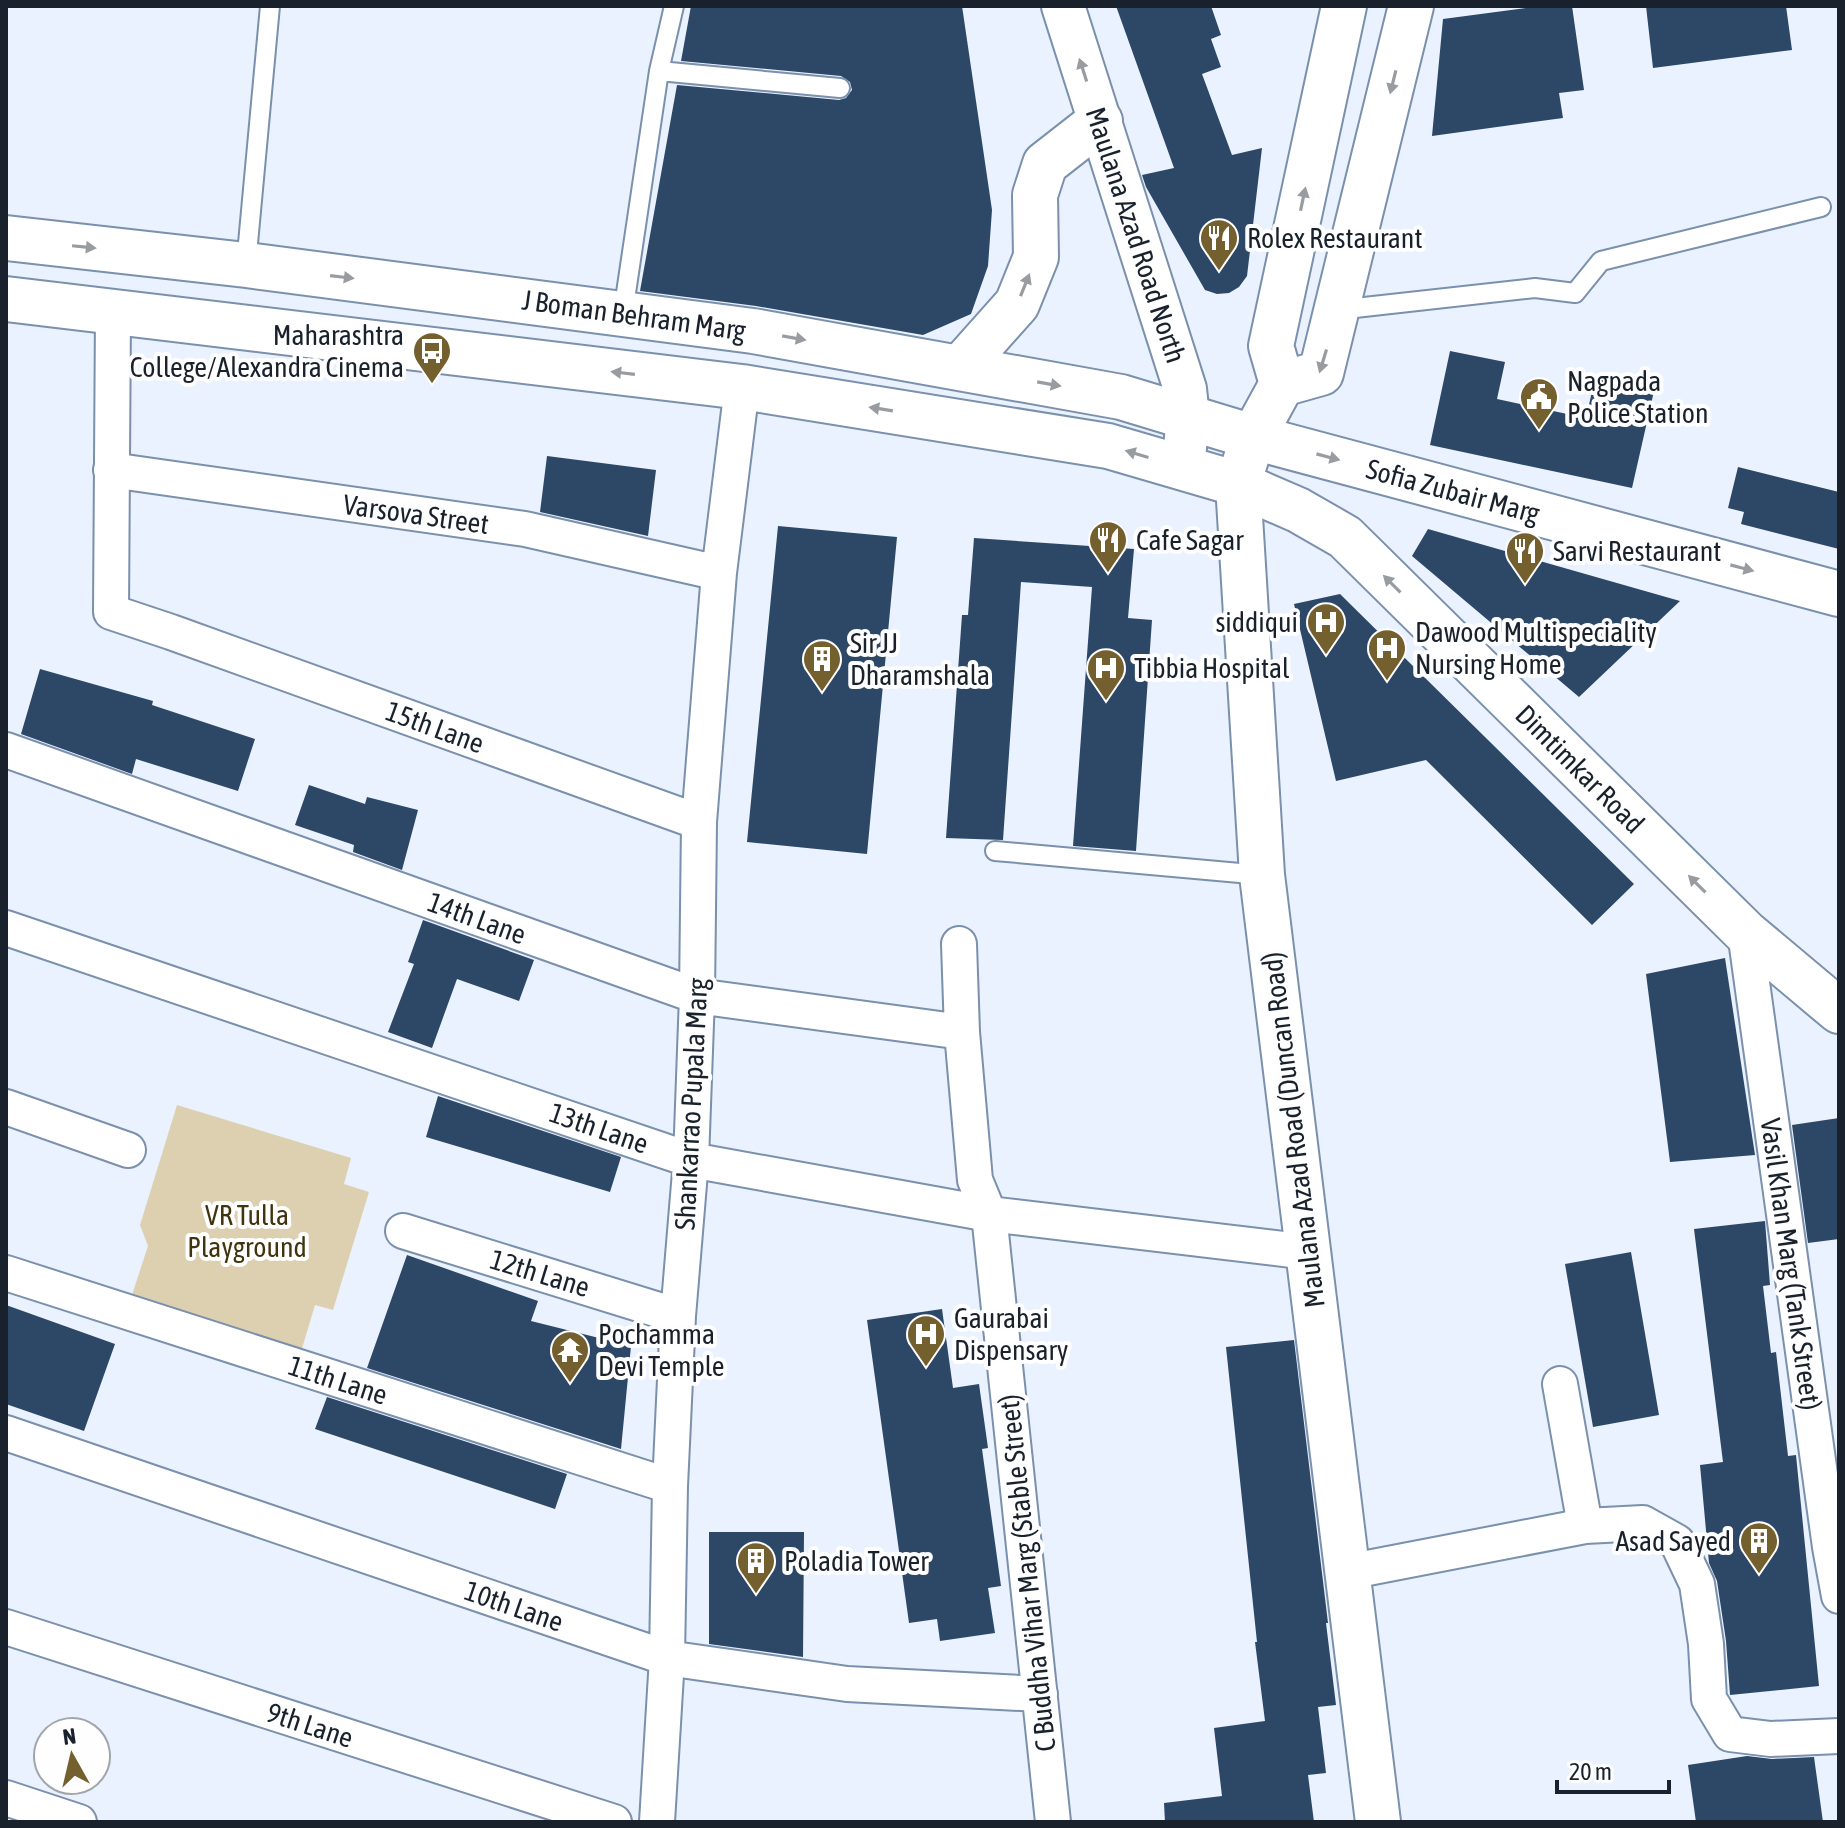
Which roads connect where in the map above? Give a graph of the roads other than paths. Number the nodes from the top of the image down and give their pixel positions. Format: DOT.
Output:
graph roads {
  1 [pos="270,6"];
  2 [pos="674,6"];
  3 [pos="1063,6"];
  4 [pos="1344,6"];
  5 [pos="1411,6"];
  6 [pos="659,71"];
  7 [pos="840,88"];
  8 [pos="1100,121"];
  9 [pos="1821,207"];
  10 [pos="6,238"];
  11 [pos="246,265"];
  12 [pos="6,299"];
  13 [pos="1337,310"];
  14 [pos="113,312"];
  15 [pos="623,313"];
  16 [pos="960,368"];
  17 [pos="1282,384"];
  18 [pos="742,387"];
  19 [pos="1188,417"];
  20 [pos="1253,437"];
  21 [pos="1183,468"];
  22 [pos="111,470"];
  23 [pos="1238,484"];
  24 [pos="719,573"];
  25 [pos="1839,594"];
  26 [pos="6,750"];
  27 [pos="699,822"];
  28 [pos="995,851"];
  29 [pos="1262,875"];
  30 [pos="6,928"];
  31 [pos="1745,932"];
  32 [pos="959,944"];
  33 [pos="697,996"];
  34 [pos="1839,1011"];
  35 [pos="962,1032"];
  36 [pos="6,1107"];
  37 [pos="128,1150"];
  38 [pos="691,1160"];
  39 [pos="989,1214"];
  40 [pos="403,1231"];
  41 [pos="1308,1252"];
  42 [pos="6,1273"];
  43 [pos="678,1316"];
  44 [pos="1560,1384"];
  45 [pos="6,1433"];
  46 [pos="670,1486"];
  47 [pos="1585,1526"];
  48 [pos="1835,1547"];
  49 [pos="1347,1572"];
  50 [pos="1839,1596"];
  51 [pos="6,1627"];
  52 [pos="667,1658"];
  53 [pos="1040,1694"];
  54 [pos="1839,1736"];
  55 [pos="6,1798"];
  56 [pos="79,1822"];
  57 [pos="614,1822"];
  58 [pos="657,1822"];
  59 [pos="1053,1822"];
  60 [pos="1378,1822"];
  1 -- 11 [label="lane"];
  2 -- 6 [label="lane"];
  8 -- 3 [label="street, Maulana Azad Road North, one-way"];
  17 -- 4 [label="main road, one-way"];
  5 -- 13 [label="main road, one-way"];
  6 -- 7 [label="lane"];
  6 -- 15 [label="lane"];
  16 -- 8 [label="main road, one-way"];
  8 -- 19 [label="street, Maulana Azad Road North"];
  9 -- 13 [label="lane"];
  10 -- 11 [label="main road, J Boman Behram Marg, one-way"];
  11 -- 15 [label="main road, J Boman Behram Marg, one-way"];
  12 -- 14 [label="main road, J Boman Behram Marg"];
  13 -- 17 [label="main road, one-way"];
  18 -- 14 [label="main road, J Boman Behram Marg, one-way"];
  14 -- 22 [label="street"];
  15 -- 16 [label="main road, J Boman Behram Marg, one-way"];
  16 -- 19 [label="main road, J Boman Behram Marg, one-way"];
  17 -- 20 [label="main road, Maulana Azad Road (Duncan Road)"];
  21 -- 18 [label="main road, J Boman Behram Marg, one-way"];
  18 -- 24 [label="street, Shankarrao Pupala Marg"];
  19 -- 20 [label="main road, J Boman Behram Marg"];
  19 -- 21 [label="street, Maulana Azad Road North"];
  20 -- 23 [label="main road, Maulana Azad Road (Duncan Road)"];
  20 -- 25 [label="main road, Sofia Zubair Marg, one-way"];
  21 -- 23 [label="main road, J Boman Behram Marg"];
  22 -- 24 [label="street, Varsova Street"];
  22 -- 27 [label="street, 15th Lane"];
  23 -- 29 [label="main road, Maulana Azad Road (Duncan Road)"];
  31 -- 23 [label="main road, Dimtimkar Road, one-way"];
  24 -- 27 [label="street, Shankarrao Pupala Marg"];
  26 -- 33 [label="street, 14th Lane"];
  27 -- 33 [label="street, Shankarrao Pupala Marg"];
  28 -- 29 [label="lane"];
  29 -- 41 [label="main road, Maulana Azad Road (Duncan Road)"];
  30 -- 38 [label="street, 13th Lane"];
  31 -- 34 [label="main road, Dimtimkar Road"];
  31 -- 48 [label="street, Vasil Khan Marg (Tank Street)"];
  32 -- 35 [label="street, C Buddha Vihar Marg (Stable Street)"];
  33 -- 35 [label="street, 14th Lane"];
  33 -- 38 [label="street, Shankarrao Pupala Marg"];
  35 -- 39 [label="street, C Buddha Vihar Marg (Stable Street)"];
  36 -- 37 [label="street"];
  38 -- 39 [label="street, 13th Lane"];
  38 -- 43 [label="street, Shankarrao Pupala Marg"];
  39 -- 41 [label="street, 13th Lane"];
  39 -- 53 [label="street, C Buddha Vihar Marg (Stable Street)"];
  40 -- 43 [label="street, 12th Lane"];
  41 -- 49 [label="main road, Maulana Azad Road (Duncan Road)"];
  42 -- 46 [label="street, 11th Lane"];
  43 -- 46 [label="street, Shankarrao Pupala Marg"];
  44 -- 47 [label="street"];
  45 -- 52 [label="street, 10th Lane"];
  46 -- 52 [label="street, Shankarrao Pupala Marg"];
  47 -- 49 [label="street"];
  47 -- 54 [label="street"];
  48 -- 50 [label="street, Vasil Khan Marg (Tank Street)"];
  49 -- 60 [label="main road, Maulana Azad Road (Duncan Road)"];
  51 -- 57 [label="street, 9th Lane"];
  52 -- 53 [label="street, 10th Lane"];
  52 -- 58 [label="street, Shankarrao Pupala Marg"];
  53 -- 59 [label="street, C Buddha Vihar Marg (Stable Street)"];
  55 -- 56 [label="street"];
}
